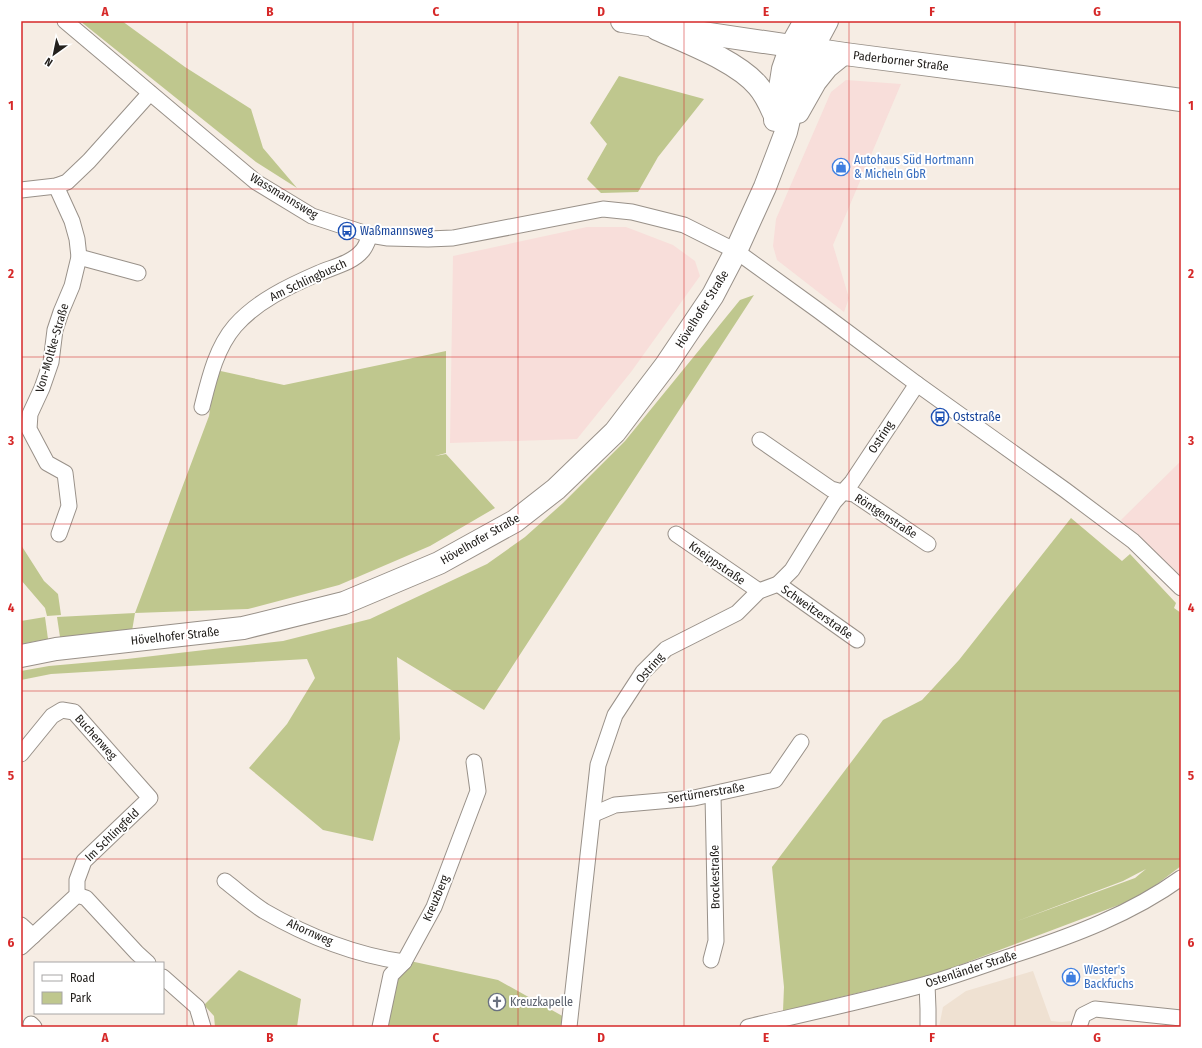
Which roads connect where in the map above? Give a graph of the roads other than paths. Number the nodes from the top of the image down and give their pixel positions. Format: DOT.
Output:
graph roads {
  1 [pos="65,21"];
  2 [pos="622,21"];
  3 [pos="805,21"];
  4 [pos="827,21"];
  5 [pos="652,26"];
  6 [pos="801,48"];
  7 [pos="843,54"];
  8 [pos="150,93"];
  9 [pos="1181,100"];
  10 [pos="781,124"];
  11 [pos="23,185"];
  12 [pos="56,186"];
  13 [pos="370,235"];
  14 [pos="736,251"];
  15 [pos="79,257"];
  16 [pos="138,273"];
  17 [pos="917,384"];
  18 [pos="202,407"];
  19 [pos="25,414"];
  20 [pos="760,440"];
  21 [pos="842,492"];
  22 [pos="59,534"];
  23 [pos="676,534"];
  24 [pos="928,544"];
  25 [pos="778,584"];
  26 [pos="1181,588"];
  27 [pos="759,591"];
  28 [pos="857,640"];
  29 [pos="21,656"];
  30 [pos="801,742"];
  31 [pos="21,754"];
  32 [pos="474,762"];
  33 [pos="713,795"];
  34 [pos="150,798"];
  35 [pos="594,814"];
  36 [pos="1181,878"];
  37 [pos="225,881"];
  38 [pos="77,895"];
  39 [pos="21,924"];
  40 [pos="33,936"];
  41 [pos="21,947"];
  42 [pos="711,960"];
  43 [pos="147,962"];
  44 [pos="404,962"];
  45 [pos="164,978"];
  46 [pos="927,984"];
  47 [pos="1181,1018"];
  48 [pos="203,1027"];
  49 [pos="380,1027"];
  50 [pos="569,1027"];
  51 [pos="748,1027"];
  52 [pos="928,1027"];
  53 [pos="1079,1027"];
  1 -- 8 [label="street, Wassmannsweg"];
  2 -- 5 [label="main road, Paderborner Straße"];
  3 -- 6 [label="main road"];
  4 -- 6 [label="main road"];
  5 -- 6 [label="main road, Paderborner Straße"];
  5 -- 10 [label="main road"];
  6 -- 7 [label="main road, Paderborner Straße"];
  6 -- 10 [label="main road, Hövelhofer Straße"];
  7 -- 9 [label="main road, Paderborner Straße"];
  7 -- 10 [label="main road"];
  8 -- 12 [label="street"];
  8 -- 13 [label="street, Wassmannsweg"];
  10 -- 14 [label="main road, Hövelhofer Straße"];
  11 -- 12 [label="street"];
  12 -- 15 [label="street, Von-Moltke-Straße"];
  13 -- 14 [label="street, Wassmannsweg"];
  13 -- 18 [label="street, Am Schlingbusch"];
  14 -- 17 [label="street"];
  14 -- 29 [label="main road, Hövelhofer Straße"];
  15 -- 16 [label="street"];
  15 -- 19 [label="street, Von-Moltke-Straße"];
  17 -- 21 [label="street, Ostring"];
  17 -- 26 [label="street"];
  19 -- 22 [label="street, Von-Moltke-Straße"];
  20 -- 21 [label="street, Röntgenstraße"];
  21 -- 24 [label="street, Röntgenstraße"];
  21 -- 25 [label="street, Ostring"];
  23 -- 27 [label="street, Kneippstraße"];
  25 -- 27 [label="street, Ostring"];
  25 -- 28 [label="street, Schweitzerstraße"];
  27 -- 35 [label="street, Ostring"];
  30 -- 33 [label="street, Sertürnerstraße"];
  31 -- 34 [label="street, Buchenweg"];
  32 -- 44 [label="street, Kreuzberg"];
  33 -- 35 [label="street, Sertürnerstraße"];
  33 -- 42 [label="street, Brockestraße"];
  34 -- 38 [label="street, Im Schlingfeld"];
  35 -- 50 [label="street, Ostring"];
  36 -- 46 [label="street, Ostenländer Straße"];
  37 -- 44 [label="street, Ahornweg"];
  38 -- 40 [label="street"];
  38 -- 43 [label="street"];
  39 -- 40 [label="street"];
  40 -- 41 [label="street"];
  44 -- 49 [label="street, Kreuzberg"];
  45 -- 48 [label="street"];
  46 -- 51 [label="street, Ostenländer Straße"];
  46 -- 52 [label="street"];
  47 -- 53 [label="street"];
}
